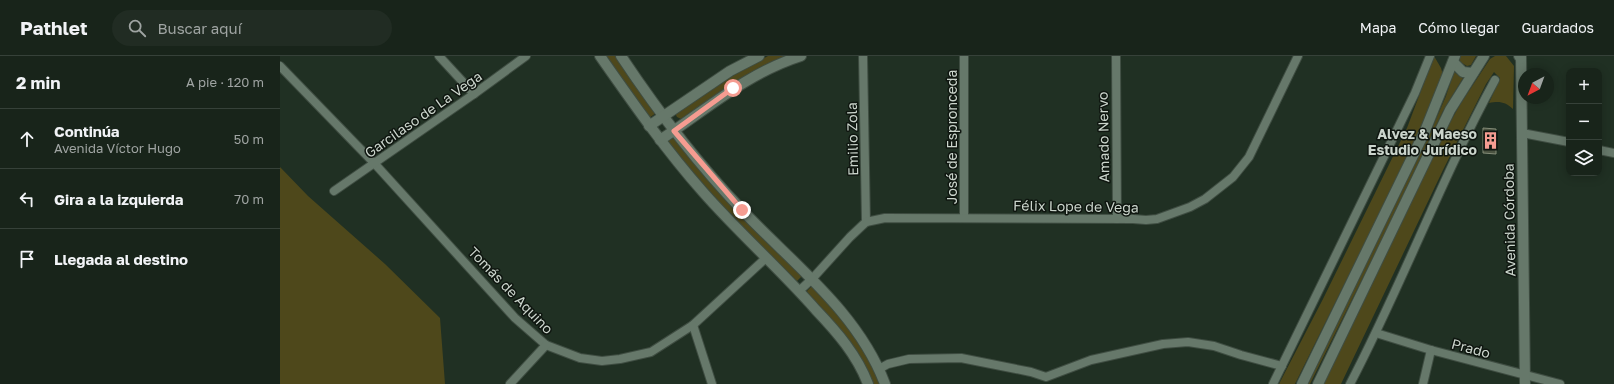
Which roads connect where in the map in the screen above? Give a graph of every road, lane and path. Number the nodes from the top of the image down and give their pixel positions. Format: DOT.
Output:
graph roads {
  1 [pos="439,56"];
  2 [pos="526,56"];
  3 [pos="600,56"];
  4 [pos="621,56"];
  5 [pos="759,56"];
  6 [pos="800,56"];
  7 [pos="863,56"];
  8 [pos="964,56"];
  9 [pos="1116,56"];
  10 [pos="1298,56"];
  11 [pos="1430,56"];
  12 [pos="1484,56"];
  13 [pos="1520,57"];
  14 [pos="1451,58"];
  15 [pos="280,66"];
  16 [pos="1473,73"];
  17 [pos="1494,80"];
  18 [pos="474,94"];
  19 [pos="664,116"];
  20 [pos="649,126"];
  21 [pos="674,131"];
  22 [pos="1522,132"];
  23 [pos="660,140"];
  24 [pos="1566,141"];
  25 [pos="1602,151"];
  26 [pos="1614,153"];
  27 [pos="375,164"];
  28 [pos="334,191"];
  29 [pos="964,218"];
  30 [pos="1117,218"];
  31 [pos="866,222"];
  32 [pos="766,258"];
  33 [pos="812,279"];
  34 [pos="799,290"];
  35 [pos="694,325"];
  36 [pos="1376,333"];
  37 [pos="546,345"];
  38 [pos="1431,350"];
  39 [pos="1282,366"];
  40 [pos="879,369"];
  41 [pos="1525,379"];
  42 [pos="1049,380"];
  43 [pos="510,384"];
  44 [pos="712,384"];
  45 [pos="868,384"];
  46 [pos="885,384"];
  47 [pos="1273,384"];
  48 [pos="1302,384"];
  49 [pos="1318,384"];
  50 [pos="1350,384"];
  51 [pos="1423,384"];
  52 [pos="1560,384"];
  1 -- 18 [label="street"];
  2 -- 18 [label="street, Garcilaso de La Vega"];
  3 -- 20 [label="street"];
  4 -- 19 [label="street"];
  5 -- 19 [label="street"];
  6 -- 21 [label="street"];
  7 -- 31 [label="street, Emilio Zola"];
  8 -- 29 [label="street, José de Espronceda"];
  9 -- 30 [label="street, Amado Nervo"];
  10 -- 30 [label="street, Félix Lope de Vega"];
  11 -- 39 [label="street"];
  12 -- 16 [label="street"];
  13 -- 22 [label="street, Avenida Córdoba"];
  14 -- 16 [label="street"];
  14 -- 48 [label="street"];
  15 -- 27 [label="street, Tomás de Aquino"];
  16 -- 49 [label="street"];
  17 -- 36 [label="street"];
  18 -- 27 [label="street, Garcilaso de La Vega"];
  19 -- 20 [label="street"];
  19 -- 21 [label="street"];
  20 -- 23 [label="street"];
  21 -- 23 [label="street"];
  21 -- 33 [label="street"];
  22 -- 24 [label="street"];
  22 -- 41 [label="street, Avenida Córdoba"];
  23 -- 32 [label="street"];
  25 -- 26 [label="street"];
  27 -- 28 [label="street, Garcilaso de La Vega"];
  27 -- 37 [label="street, Tomás de Aquino"];
  29 -- 30 [label="street, Félix Lope de Vega"];
  29 -- 31 [label="street, Félix Lope de Vega"];
  31 -- 33 [label="street"];
  32 -- 34 [label="street"];
  32 -- 35 [label="street, Tomás de Aquino"];
  33 -- 34 [label="street"];
  33 -- 40 [label="street"];
  34 -- 45 [label="street"];
  35 -- 37 [label="street, Tomás de Aquino"];
  35 -- 44 [label="street"];
  36 -- 38 [label="street, Prado"];
  36 -- 50 [label="street"];
  37 -- 43 [label="street"];
  38 -- 41 [label="street, Prado"];
  38 -- 51 [label="street"];
  39 -- 42 [label="street"];
  39 -- 47 [label="street"];
  40 -- 42 [label="street"];
  40 -- 46 [label="street"];
  41 -- 52 [label="street, Prado"];
}
